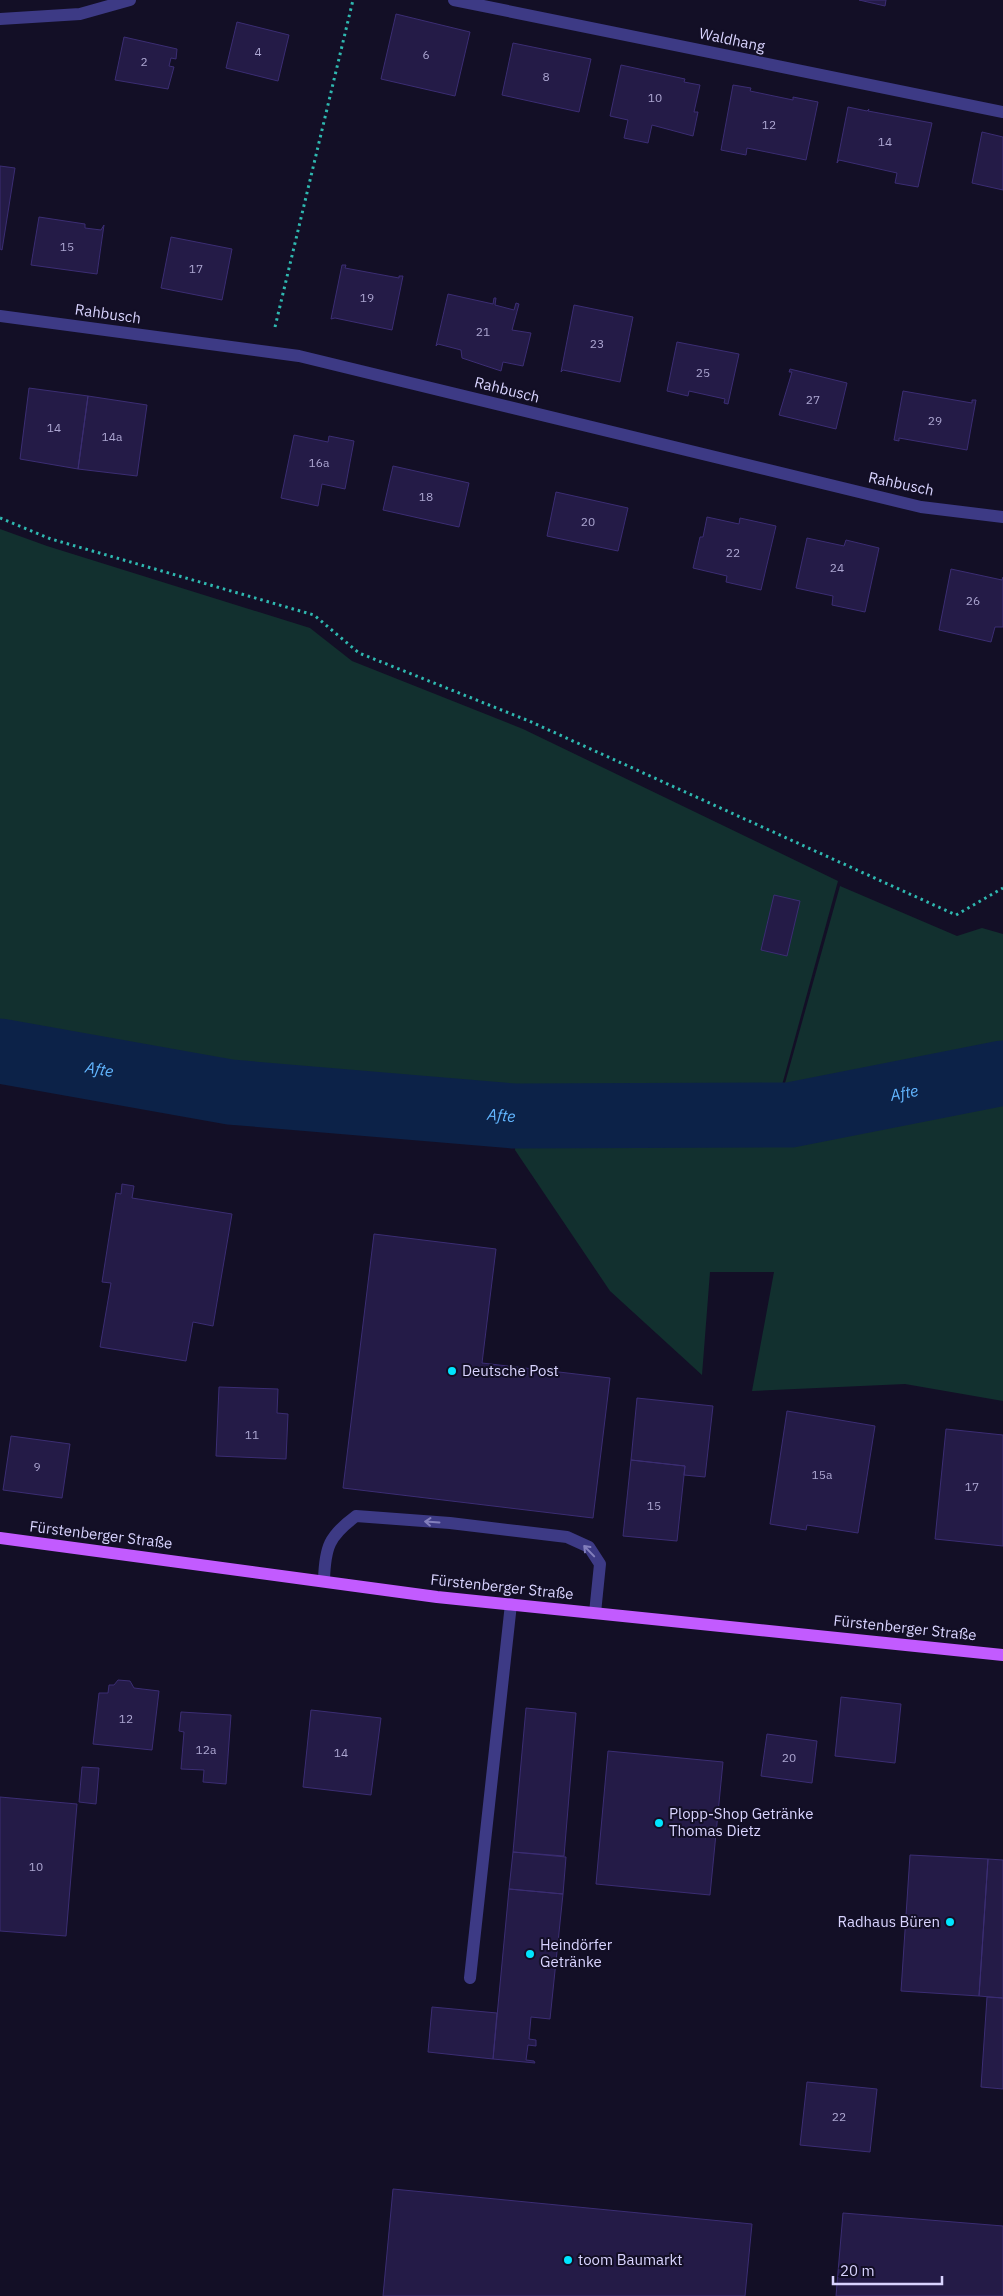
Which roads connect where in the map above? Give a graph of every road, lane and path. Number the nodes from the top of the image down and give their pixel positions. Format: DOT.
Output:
graph roads {
  1 [pos="130,0"];
  2 [pos="353,0"];
  3 [pos="454,0"];
  4 [pos="0,19"];
  5 [pos="1003,112"];
  6 [pos="0,316"];
  7 [pos="268,352"];
  8 [pos="1003,517"];
  9 [pos="0,518"];
  10 [pos="1003,888"];
  11 [pos="0,1538"];
  12 [pos="324,1580"];
  13 [pos="511,1604"];
  14 [pos="595,1613"];
  15 [pos="1003,1654"];
  16 [pos="470,1978"];
  1 -- 4 [label="street"];
  2 -- 7 [label="path"];
  3 -- 5 [label="street, Waldhang"];
  6 -- 7 [label="street, Rahbusch"];
  7 -- 8 [label="street, Rahbusch"];
  9 -- 10 [label="path"];
  11 -- 12 [label="main road, Fürstenberger Straße"];
  12 -- 13 [label="main road, Fürstenberger Straße"];
  14 -- 12 [label="street, one-way"];
  13 -- 14 [label="main road, Fürstenberger Straße"];
  13 -- 16 [label="street"];
  14 -- 15 [label="main road, Fürstenberger Straße"];
}
